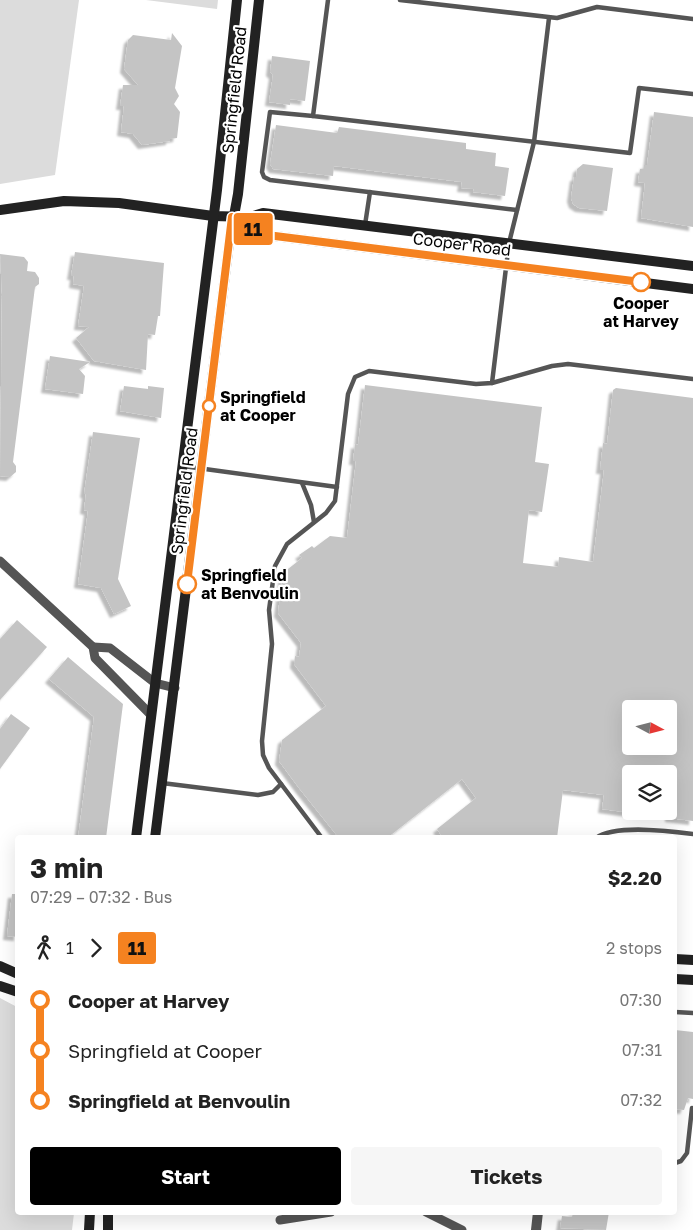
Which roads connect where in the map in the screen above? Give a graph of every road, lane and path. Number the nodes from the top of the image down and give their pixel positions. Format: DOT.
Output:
graph roads {
  1 [pos="237,0"];
  2 [pos="259,0"];
  3 [pos="328,0"];
  4 [pos="400,0"];
  5 [pos="550,18"];
  6 [pos="693,20"];
  7 [pos="693,94"];
  8 [pos="313,116"];
  9 [pos="534,142"];
  10 [pos="370,192"];
  11 [pos="0,210"];
  12 [pos="517,210"];
  13 [pos="213,216"];
  14 [pos="232,217"];
  15 [pos="365,225"];
  16 [pos="509,243"];
  17 [pos="506,265"];
  18 [pos="693,266"];
  19 [pos="693,289"];
  20 [pos="693,379"];
  21 [pos="492,383"];
  22 [pos="182,466"];
  23 [pos="202,470"];
  24 [pos="302,483"];
  25 [pos="337,487"];
  26 [pos="314,522"];
  27 [pos="0,561"];
  28 [pos="93,647"];
  29 [pos="155,683"];
  30 [pos="175,688"];
  31 [pos="150,715"];
  32 [pos="162,783"];
  33 [pos="281,784"];
  34 [pos="693,834"];
  35 [pos="136,835"];
  36 [pos="155,835"];
  37 [pos="320,835"];
  38 [pos="600,835"];
  39 [pos="677,959"];
  40 [pos="693,960"];
  41 [pos="0,966"];
  42 [pos="15,973"];
  43 [pos="677,979"];
  44 [pos="693,980"];
  45 [pos="0,986"];
  46 [pos="15,991"];
  47 [pos="677,1012"];
  48 [pos="693,1013"];
  49 [pos="692,1108"];
  50 [pos="677,1162"];
  51 [pos="90,1215"];
  52 [pos="108,1215"];
  53 [pos="312,1215"];
  54 [pos="432,1215"];
  55 [pos="538,1215"];
  56 [pos="280,1220"];
  57 [pos="89,1230"];
  58 [pos="108,1230"];
  59 [pos="462,1230"];
  60 [pos="536,1230"];
  1 -- 13 [label="main road, Springfield Road"];
  2 -- 14 [label="main road, Springfield Road"];
  3 -- 8 [label="lane"];
  4 -- 5 [label="lane"];
  5 -- 6 [label="lane"];
  5 -- 9 [label="lane"];
  7 -- 9 [label="lane"];
  8 -- 9 [label="lane"];
  8 -- 10 [label="lane"];
  9 -- 12 [label="lane"];
  10 -- 12 [label="lane"];
  10 -- 15 [label="lane"];
  11 -- 13 [label="main road, Cooper Road"];
  12 -- 16 [label="lane"];
  13 -- 14 [label="main road, Cooper Road"];
  13 -- 22 [label="main road, Springfield Road"];
  14 -- 15 [label="main road, Cooper Road"];
  14 -- 17 [label="main road, Cooper Road"];
  14 -- 23 [label="main road, Springfield Road"];
  15 -- 16 [label="main road, Cooper Road"];
  16 -- 17 [label="lane"];
  16 -- 18 [label="main road, Cooper Road"];
  17 -- 19 [label="main road, Cooper Road"];
  17 -- 21 [label="lane"];
  20 -- 21 [label="lane"];
  21 -- 25 [label="lane"];
  22 -- 23 [label="lane"];
  22 -- 29 [label="main road, Springfield Road"];
  23 -- 24 [label="lane"];
  23 -- 30 [label="main road, Springfield Road"];
  24 -- 25 [label="lane"];
  24 -- 26 [label="lane"];
  25 -- 26 [label="lane"];
  26 -- 33 [label="lane"];
  27 -- 28 [label="street"];
  28 -- 29 [label="street"];
  28 -- 31 [label="street"];
  29 -- 30 [label="street"];
  29 -- 31 [label="main road, Springfield Road"];
  30 -- 32 [label="main road, Springfield Road"];
  31 -- 35 [label="main road, Springfield Road"];
  32 -- 33 [label="lane"];
  32 -- 36 [label="main road, Springfield Road"];
  33 -- 37 [label="lane"];
  34 -- 38 [label="lane"];
  39 -- 40 [label="main road"];
  41 -- 42 [label="main road"];
  43 -- 44 [label="main road"];
  45 -- 46 [label="main road"];
  47 -- 48 [label="lane"];
  49 -- 50 [label="lane"];
  51 -- 57 [label="main road"];
  52 -- 58 [label="main road"];
  53 -- 56 [label="street"];
  54 -- 59 [label="street"];
  55 -- 60 [label="street"];
}
